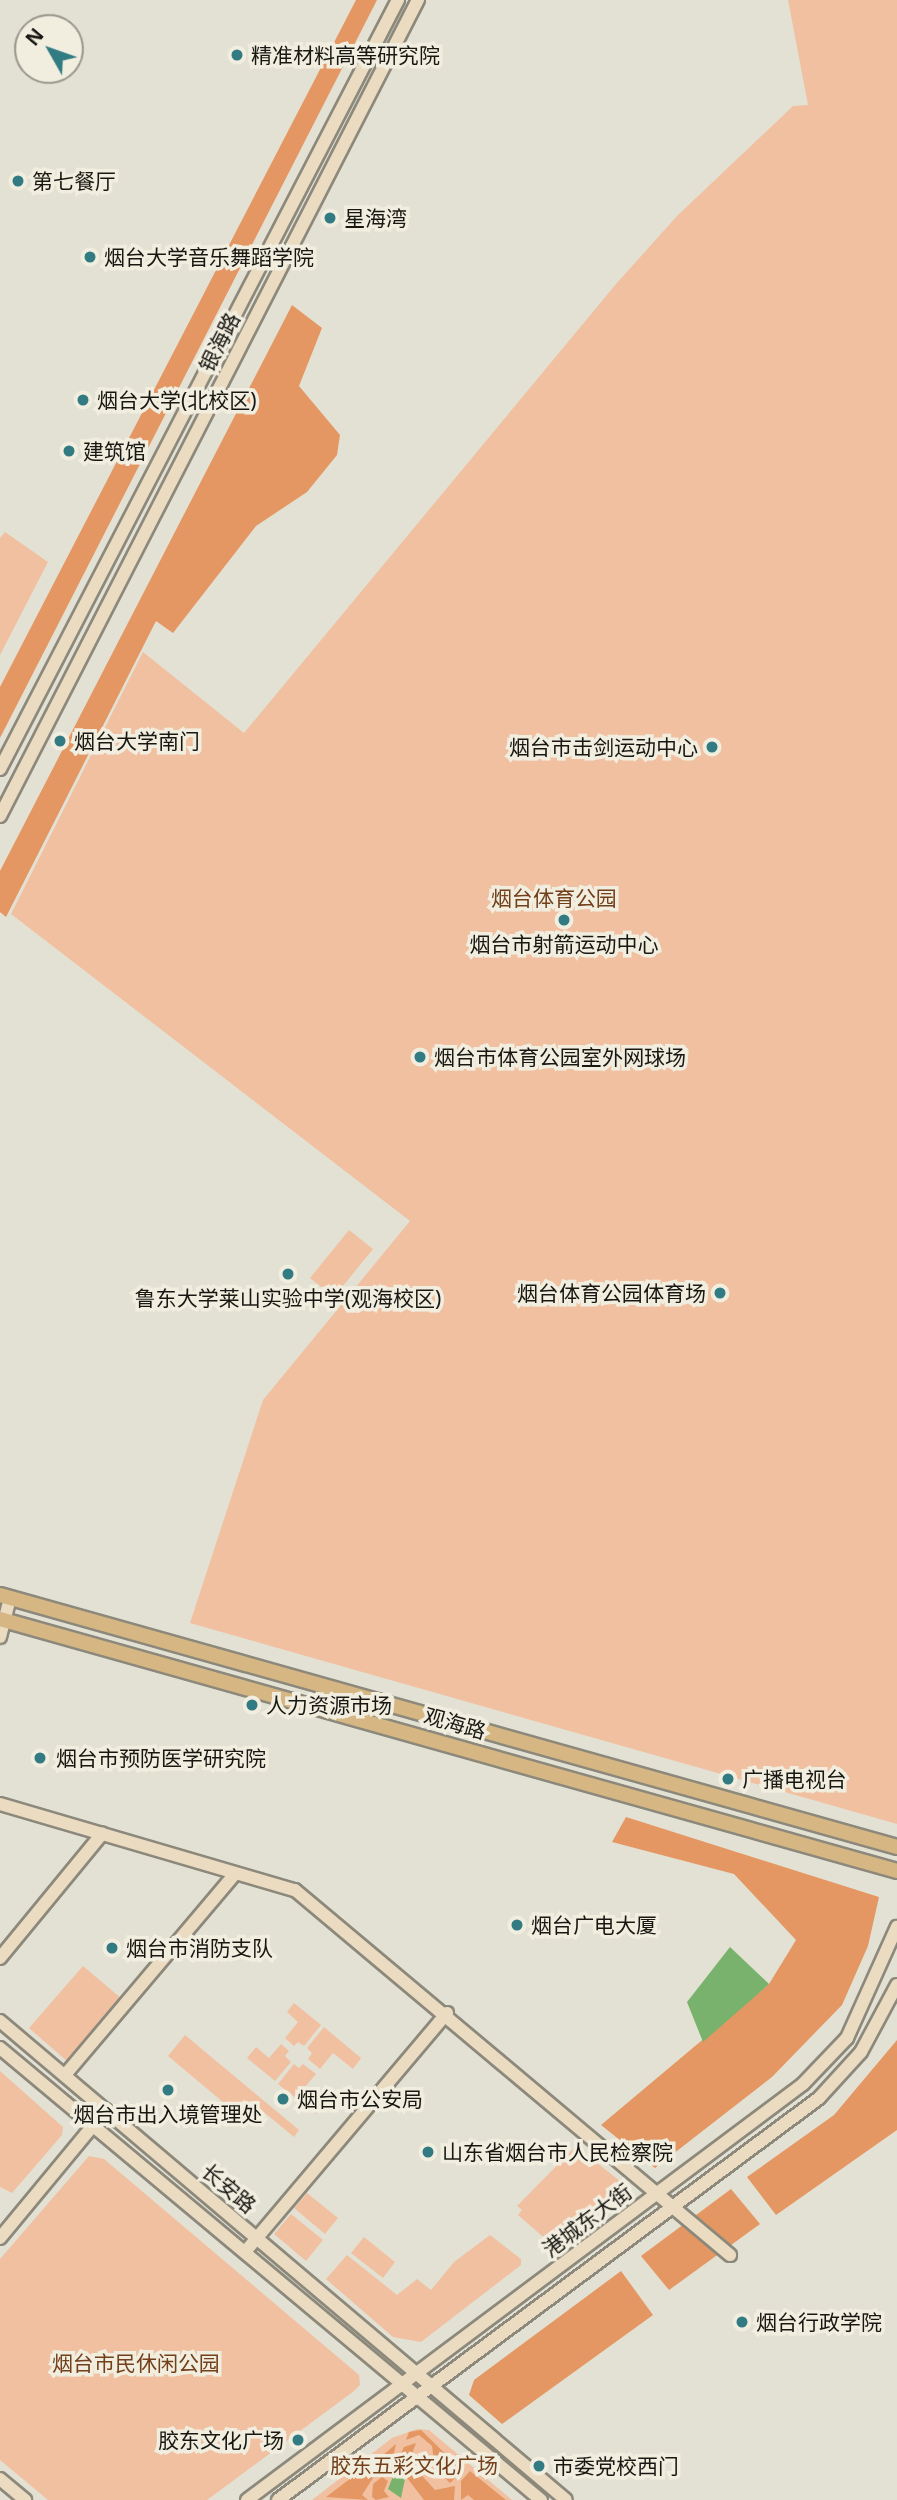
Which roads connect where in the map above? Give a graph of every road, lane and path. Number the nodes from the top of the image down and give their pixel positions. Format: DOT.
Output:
graph roads {
  1 [pos="398,0"];
  2 [pos="418,0"];
  3 [pos="0,769"];
  4 [pos="0,816"];
  5 [pos="5,1597"];
  6 [pos="2,1619"];
  7 [pos="0,1637"];
  8 [pos="0,1804"];
  9 [pos="102,1834"];
  10 [pos="897,1847"];
  11 [pos="897,1871"];
  12 [pos="235,1874"];
  13 [pos="897,1927"];
  14 [pos="0,1958"];
  15 [pos="897,1985"];
  16 [pos="447,2013"];
  17 [pos="0,2021"];
  18 [pos="0,2049"];
  19 [pos="65,2075"];
  20 [pos="106,2110"];
  21 [pos="92,2126"];
  22 [pos="658,2191"];
  23 [pos="675,2205"];
  24 [pos="257,2236"];
  25 [pos="0,2238"];
  26 [pos="245,2252"];
  27 [pos="730,2255"];
  28 [pos="417,2374"];
  29 [pos="401,2385"];
  30 [pos="432,2385"];
  31 [pos="417,2397"];
  32 [pos="1,2483"];
  33 [pos="25,2500"];
  34 [pos="247,2500"];
  35 [pos="278,2500"];
  36 [pos="541,2500"];
  37 [pos="566,2500"];
  1 -- 3 [label="main road, 银海路"];
  2 -- 4 [label="main road, 银海路"];
  5 -- 6 [label="main road"];
  5 -- 10 [label="main road, 观海路"];
  6 -- 7 [label="main road"];
  6 -- 11 [label="main road, 观海路"];
  8 -- 9 [label="main road"];
  9 -- 12 [label="main road"];
  9 -- 14 [label="main road"];
  12 -- 16 [label="main road"];
  12 -- 19 [label="main road"];
  13 -- 22 [label="main road, 港城东大街"];
  15 -- 23 [label="main road, 港城东大街"];
  16 -- 22 [label="main road"];
  16 -- 24 [label="main road"];
  17 -- 19 [label="main road, 长安路"];
  18 -- 21 [label="main road"];
  19 -- 20 [label="main road, 长安路"];
  20 -- 21 [label="main road"];
  20 -- 24 [label="main road, 长安路"];
  21 -- 25 [label="main road"];
  21 -- 26 [label="main road"];
  22 -- 23 [label="main road"];
  22 -- 28 [label="main road, 港城东大街"];
  23 -- 27 [label="main road"];
  23 -- 30 [label="main road, 港城东大街"];
  24 -- 26 [label="main road"];
  24 -- 28 [label="main road, 长安路"];
  26 -- 29 [label="main road"];
  28 -- 29 [label="main road, 港城东大街"];
  28 -- 30 [label="main road, 长安路"];
  29 -- 31 [label="main road"];
  29 -- 34 [label="main road, 港城东大街"];
  30 -- 31 [label="main road, 港城东大街"];
  30 -- 37 [label="main road, 长安路"];
  31 -- 35 [label="main road, 港城东大街"];
  31 -- 36 [label="main road"];
  32 -- 33 [label="main road"];
}
